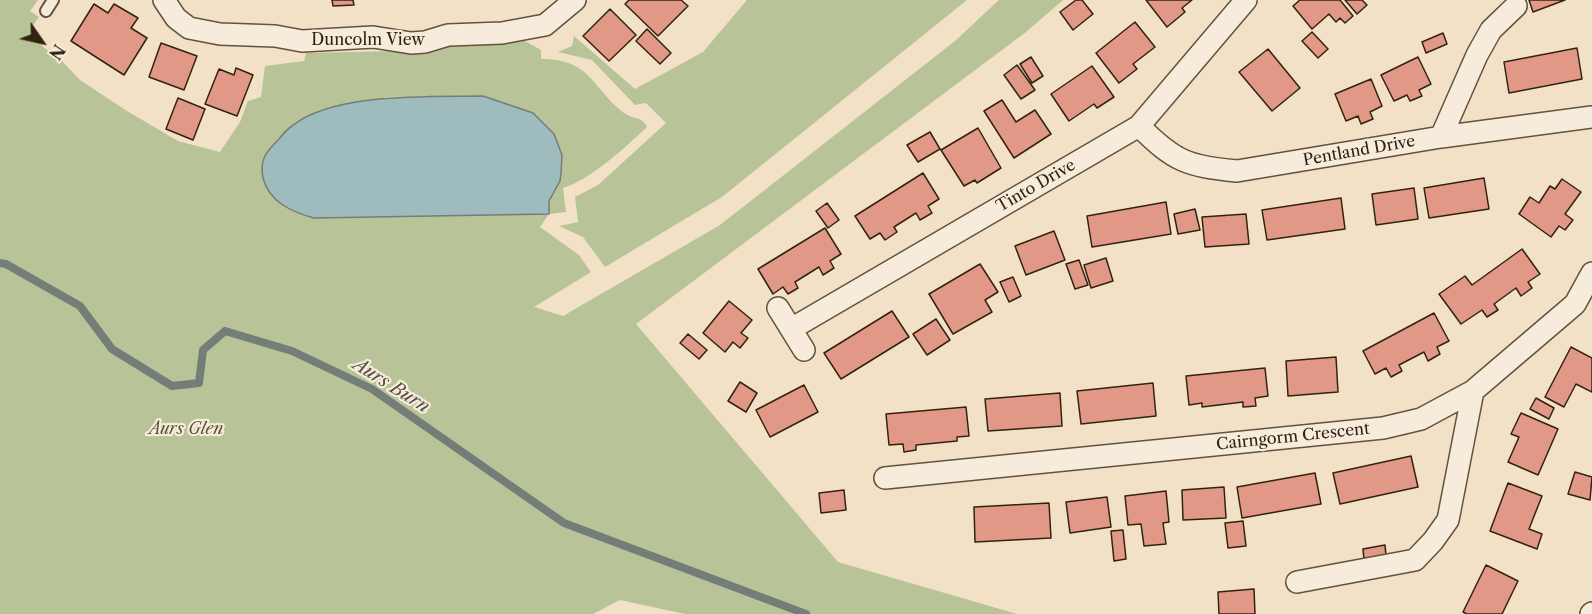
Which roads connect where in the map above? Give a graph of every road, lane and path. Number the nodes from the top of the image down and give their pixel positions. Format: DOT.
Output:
graph roads {
  1 [pos="53,0"];
  2 [pos="164,0"];
  3 [pos="576,0"];
  4 [pos="1246,0"];
  5 [pos="1516,6"];
  6 [pos="46,11"];
  7 [pos="1592,117"];
  8 [pos="1139,126"];
  9 [pos="1441,137"];
  10 [pos="1592,273"];
  11 [pos="778,308"];
  12 [pos="1584,308"];
  13 [pos="791,329"];
  14 [pos="804,350"];
  15 [pos="1473,391"];
  16 [pos="885,478"];
  17 [pos="1297,582"];
  1 -- 6 [label="lane"];
  2 -- 3 [label="street, Duncolm View"];
  4 -- 8 [label="street, Tinto Drive"];
  5 -- 9 [label="street"];
  7 -- 9 [label="street, Pentland Drive"];
  8 -- 9 [label="street, Pentland Drive"];
  8 -- 13 [label="street, Tinto Drive"];
  10 -- 12 [label="street, Cairngorm Crescent"];
  11 -- 13 [label="street"];
  12 -- 15 [label="street, Cairngorm Crescent"];
  13 -- 14 [label="street"];
  15 -- 16 [label="street, Cairngorm Crescent"];
  15 -- 17 [label="street"];
}
